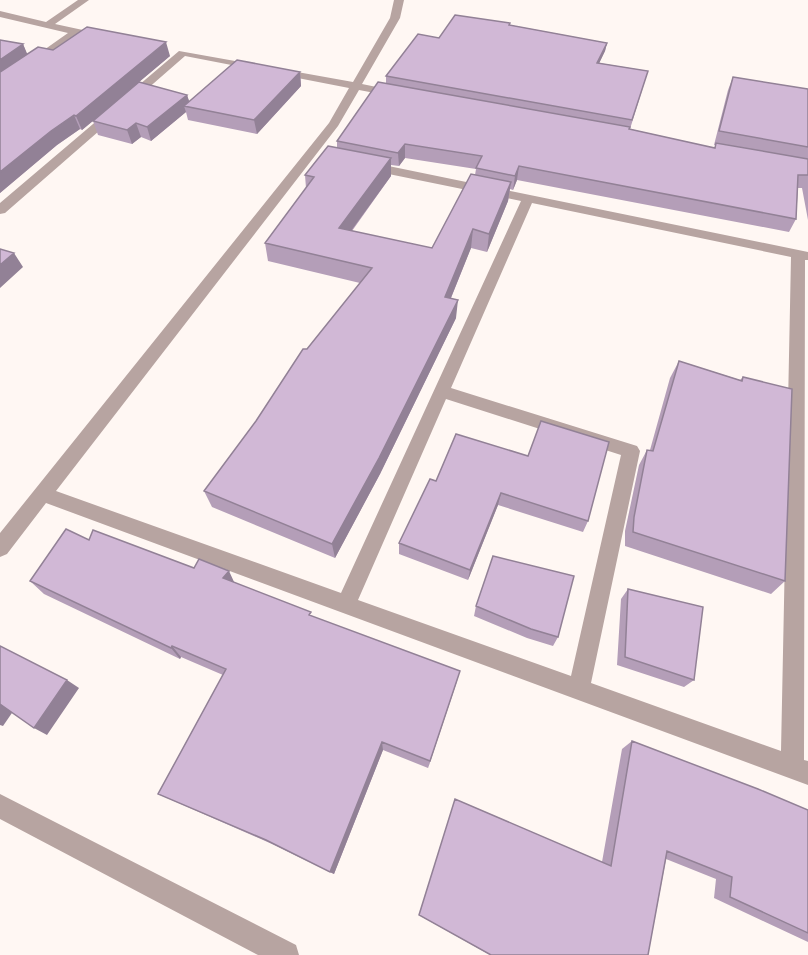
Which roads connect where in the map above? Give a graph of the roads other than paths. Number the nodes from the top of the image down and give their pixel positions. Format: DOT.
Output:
graph roads {
  1 [pos="84,0"];
  2 [pos="399,0"];
  3 [pos="0,14"];
  4 [pos="48,25"];
  5 [pos="76,32"];
  6 [pos="119,40"];
  7 [pos="0,86"];
  8 [pos="356,87"];
  9 [pos="414,97"];
  10 [pos="356,164"];
  11 [pos="528,199"];
  12 [pos="0,210"];
  13 [pos="803,255"];
  14 [pos="441,391"];
  15 [pos="43,494"];
  16 [pos="0,548"];
  17 [pos="346,604"];
  18 [pos="579,689"];
  19 [pos="800,770"];
  20 [pos="0,806"];
  21 [pos="286,955"];
  1 -- 4 [label="street"];
  2 -- 8 [label="street"];
  3 -- 4 [label="street"];
  4 -- 5 [label="street"];
  5 -- 6 [label="street"];
  5 -- 7 [label="street"];
  8 -- 9 [label="street"];
  8 -- 12 [label="street"];
  8 -- 15 [label="street"];
  10 -- 11 [label="street"];
  11 -- 13 [label="street"];
  11 -- 14 [label="street"];
  13 -- 19 [label="street"];
  14 -- 17 [label="street"];
  14 -- 18 [label="street"];
  15 -- 16 [label="street"];
  15 -- 17 [label="street"];
  17 -- 18 [label="street"];
  18 -- 19 [label="street"];
  20 -- 21 [label="street"];
}
